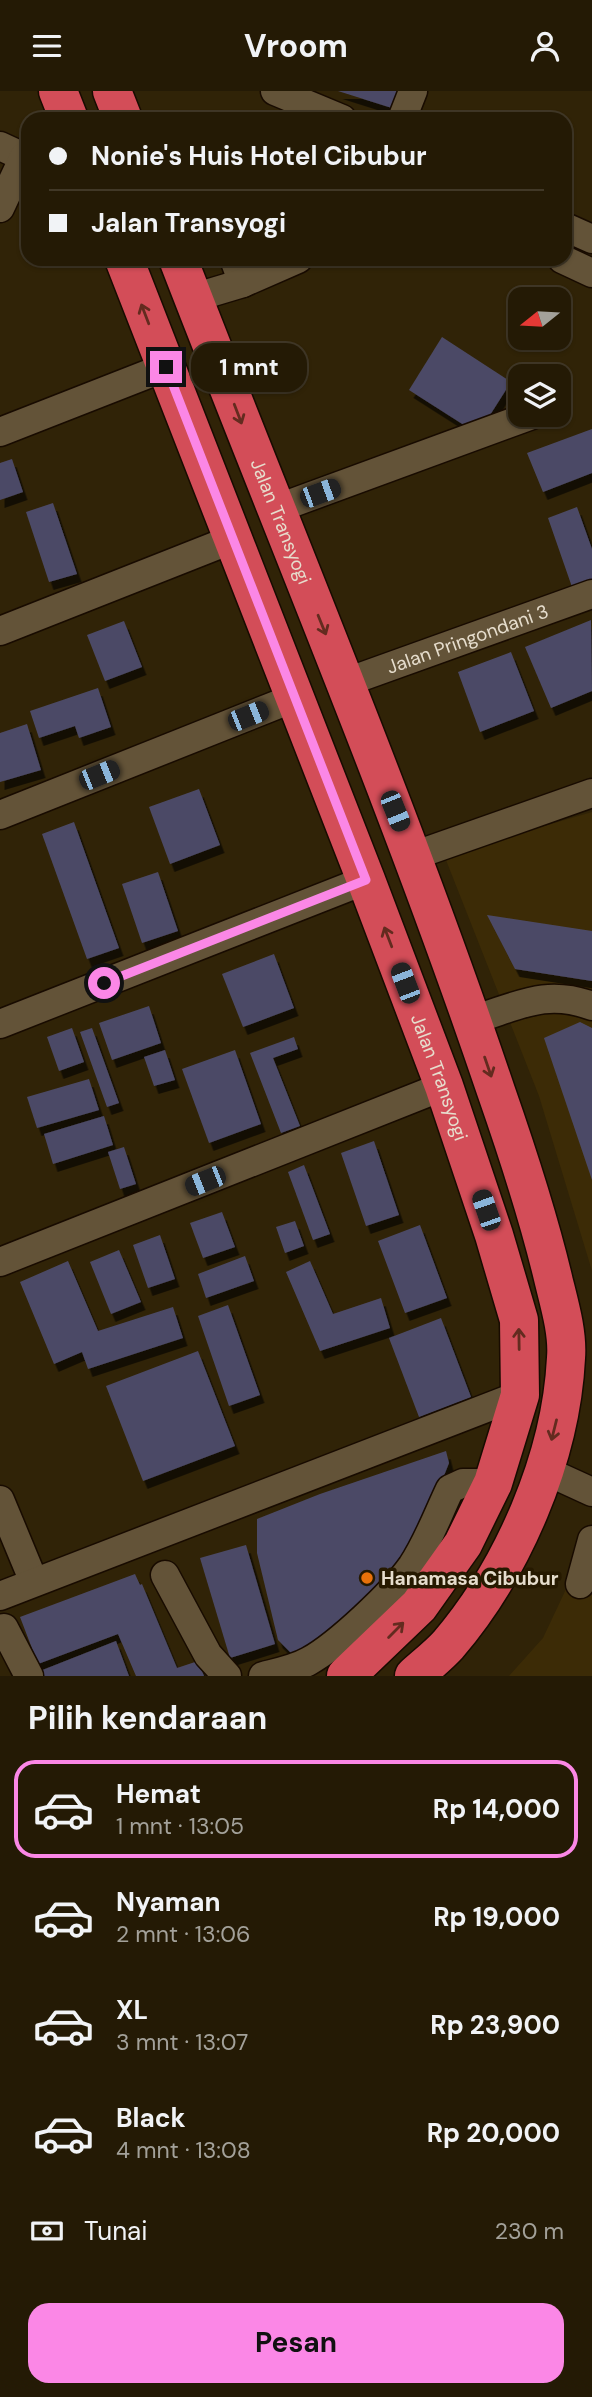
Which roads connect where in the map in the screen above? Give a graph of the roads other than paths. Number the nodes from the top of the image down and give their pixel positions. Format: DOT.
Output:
graph roads {
  1 [pos="58,91"];
  2 [pos="112,91"];
  3 [pos="275,91"];
  4 [pos="413,91"];
  5 [pos="66,112"];
  6 [pos="120,112"];
  7 [pos="325,112"];
  8 [pos="405,112"];
  9 [pos="17,154"];
  10 [pos="0,208"];
  11 [pos="572,230"];
  12 [pos="592,239"];
  13 [pos="572,264"];
  14 [pos="127,266"];
  15 [pos="181,266"];
  16 [pos="264,266"];
  17 [pos="239,271"];
  18 [pos="592,273"];
  19 [pos="193,298"];
  20 [pos="166,367"];
  21 [pos="508,424"];
  22 [pos="0,432"];
  23 [pos="276,509"];
  24 [pos="233,539"];
  25 [pos="592,594"];
  26 [pos="0,631"];
  27 [pos="344,683"];
  28 [pos="294,698"];
  29 [pos="368,743"];
  30 [pos="317,758"];
  31 [pos="592,793"];
  32 [pos="0,815"];
  33 [pos="413,856"];
  34 [pos="366,880"];
  35 [pos="592,1006"];
  36 [pos="472,1020"];
  37 [pos="0,1024"];
  38 [pos="444,1086"];
  39 [pos="0,1262"];
  40 [pos="579,1353"];
  41 [pos="520,1395"];
  42 [pos="544,1470"];
  43 [pos="493,1483"];
  44 [pos="592,1492"];
  45 [pos="0,1500"];
  46 [pos="592,1540"];
  47 [pos="166,1575"];
  48 [pos="34,1582"];
  49 [pos="580,1584"];
  50 [pos="0,1596"];
  51 [pos="4,1627"];
  52 [pos="29,1676"];
  53 [pos="227,1676"];
  54 [pos="263,1676"];
  55 [pos="346,1676"];
  56 [pos="414,1676"];
  1 -- 5 [label="highway"];
  2 -- 6 [label="highway"];
  3 -- 7 [label="street"];
  4 -- 8 [label="street"];
  9 -- 10 [label="street"];
  11 -- 12 [label="street"];
  13 -- 18 [label="street"];
  20 -- 14 [label="highway, Jalan Transyogi, one-way"];
  15 -- 19 [label="highway, Jalan Transyogi"];
  16 -- 17 [label="street"];
  17 -- 19 [label="street"];
  19 -- 23 [label="highway, Jalan Transyogi, one-way"];
  20 -- 22 [label="street"];
  20 -- 24 [label="highway, Jalan Transyogi"];
  21 -- 23 [label="street"];
  23 -- 27 [label="highway, Jalan Transyogi, one-way"];
  24 -- 26 [label="street"];
  24 -- 28 [label="highway, Jalan Transyogi"];
  25 -- 27 [label="street, Jalan Pringondani 3"];
  27 -- 29 [label="highway, Jalan Transyogi"];
  28 -- 30 [label="highway, Jalan Transyogi"];
  28 -- 32 [label="street"];
  29 -- 30 [label="highway"];
  29 -- 33 [label="highway, Jalan Transyogi"];
  30 -- 34 [label="highway, Jalan Transyogi"];
  31 -- 33 [label="street"];
  33 -- 36 [label="highway, Jalan Transyogi"];
  34 -- 37 [label="street"];
  38 -- 34 [label="highway, Jalan Transyogi, one-way"];
  35 -- 36 [label="street"];
  36 -- 40 [label="highway, Jalan Transyogi, one-way"];
  38 -- 39 [label="street"];
  41 -- 38 [label="highway, Jalan Transyogi, one-way"];
  40 -- 42 [label="highway, Jalan Transyogi, one-way"];
  41 -- 43 [label="highway, Jalan Transyogi"];
  41 -- 48 [label="street"];
  42 -- 44 [label="street"];
  42 -- 56 [label="highway, Jalan Transyogi"];
  43 -- 54 [label="street"];
  55 -- 43 [label="highway, Jalan Transyogi, one-way"];
  45 -- 48 [label="street"];
  46 -- 49 [label="street"];
  47 -- 53 [label="street"];
  48 -- 50 [label="street"];
  51 -- 52 [label="street"];
}
